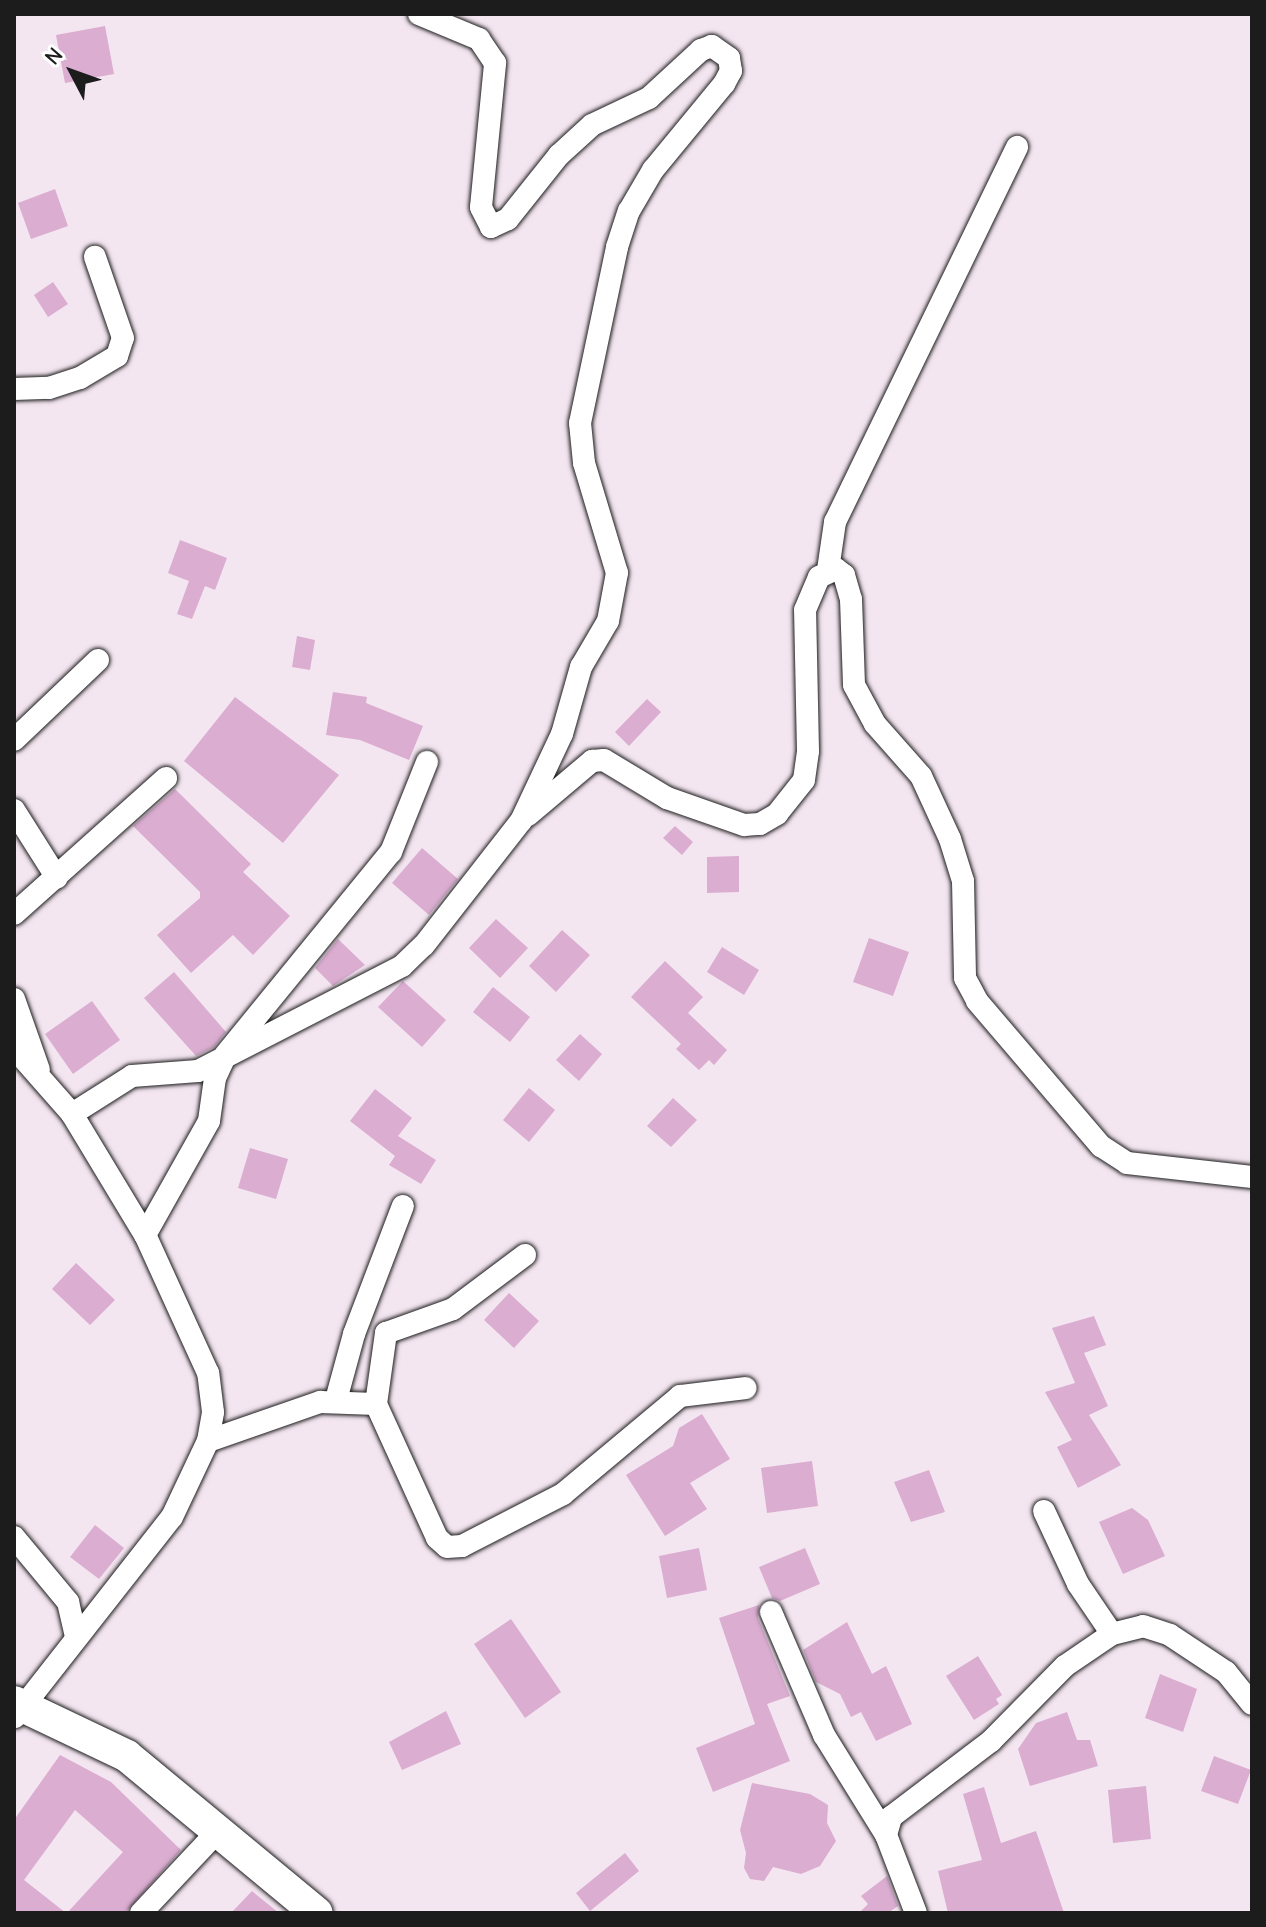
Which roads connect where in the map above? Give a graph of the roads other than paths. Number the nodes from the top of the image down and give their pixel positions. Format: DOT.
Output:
graph roads {
  1 [pos="419,14"];
  2 [pos="1017,147"];
  3 [pos="95,257"];
  4 [pos="14,389"];
  5 [pos="828,570"];
  6 [pos="98,660"];
  7 [pos="14,740"];
  8 [pos="427,762"];
  9 [pos="166,778"];
  10 [pos="14,810"];
  11 [pos="521,821"];
  12 [pos="57,878"];
  13 [pos="14,914"];
  14 [pos="14,999"];
  15 [pos="14,1048"];
  16 [pos="226,1054"];
  17 [pos="42,1079"];
  18 [pos="72,1114"];
  19 [pos="1252,1177"];
  20 [pos="403,1206"];
  21 [pos="145,1235"];
  22 [pos="525,1255"];
  23 [pos="746,1388"];
  24 [pos="336,1400"];
  25 [pos="376,1404"];
  26 [pos="208,1441"];
  27 [pos="1044,1511"];
  28 [pos="14,1537"];
  29 [pos="771,1612"];
  30 [pos="1112,1634"];
  31 [pos="76,1636"];
  32 [pos="1252,1704"];
  33 [pos="16,1710"];
  34 [pos="218,1831"];
  35 [pos="886,1835"];
  36 [pos="141,1913"];
  37 [pos="317,1913"];
  38 [pos="916,1913"];
  1 -- 11 [label="street"];
  2 -- 5 [label="street"];
  3 -- 4 [label="street"];
  5 -- 11 [label="street"];
  5 -- 19 [label="street"];
  6 -- 7 [label="street"];
  8 -- 16 [label="street"];
  9 -- 12 [label="street"];
  10 -- 12 [label="street"];
  11 -- 16 [label="street"];
  12 -- 13 [label="street"];
  14 -- 17 [label="street"];
  15 -- 17 [label="street"];
  16 -- 18 [label="street"];
  16 -- 21 [label="street"];
  17 -- 18 [label="street"];
  18 -- 21 [label="street"];
  20 -- 24 [label="street"];
  21 -- 26 [label="street"];
  22 -- 25 [label="street"];
  23 -- 25 [label="street"];
  24 -- 25 [label="street"];
  24 -- 26 [label="street"];
  26 -- 31 [label="street"];
  27 -- 30 [label="street"];
  28 -- 31 [label="street"];
  29 -- 35 [label="street"];
  30 -- 32 [label="street"];
  30 -- 35 [label="street"];
  31 -- 33 [label="street"];
  33 -- 34 [label="main road"];
  34 -- 36 [label="street"];
  34 -- 37 [label="main road"];
  35 -- 38 [label="street"];
}
